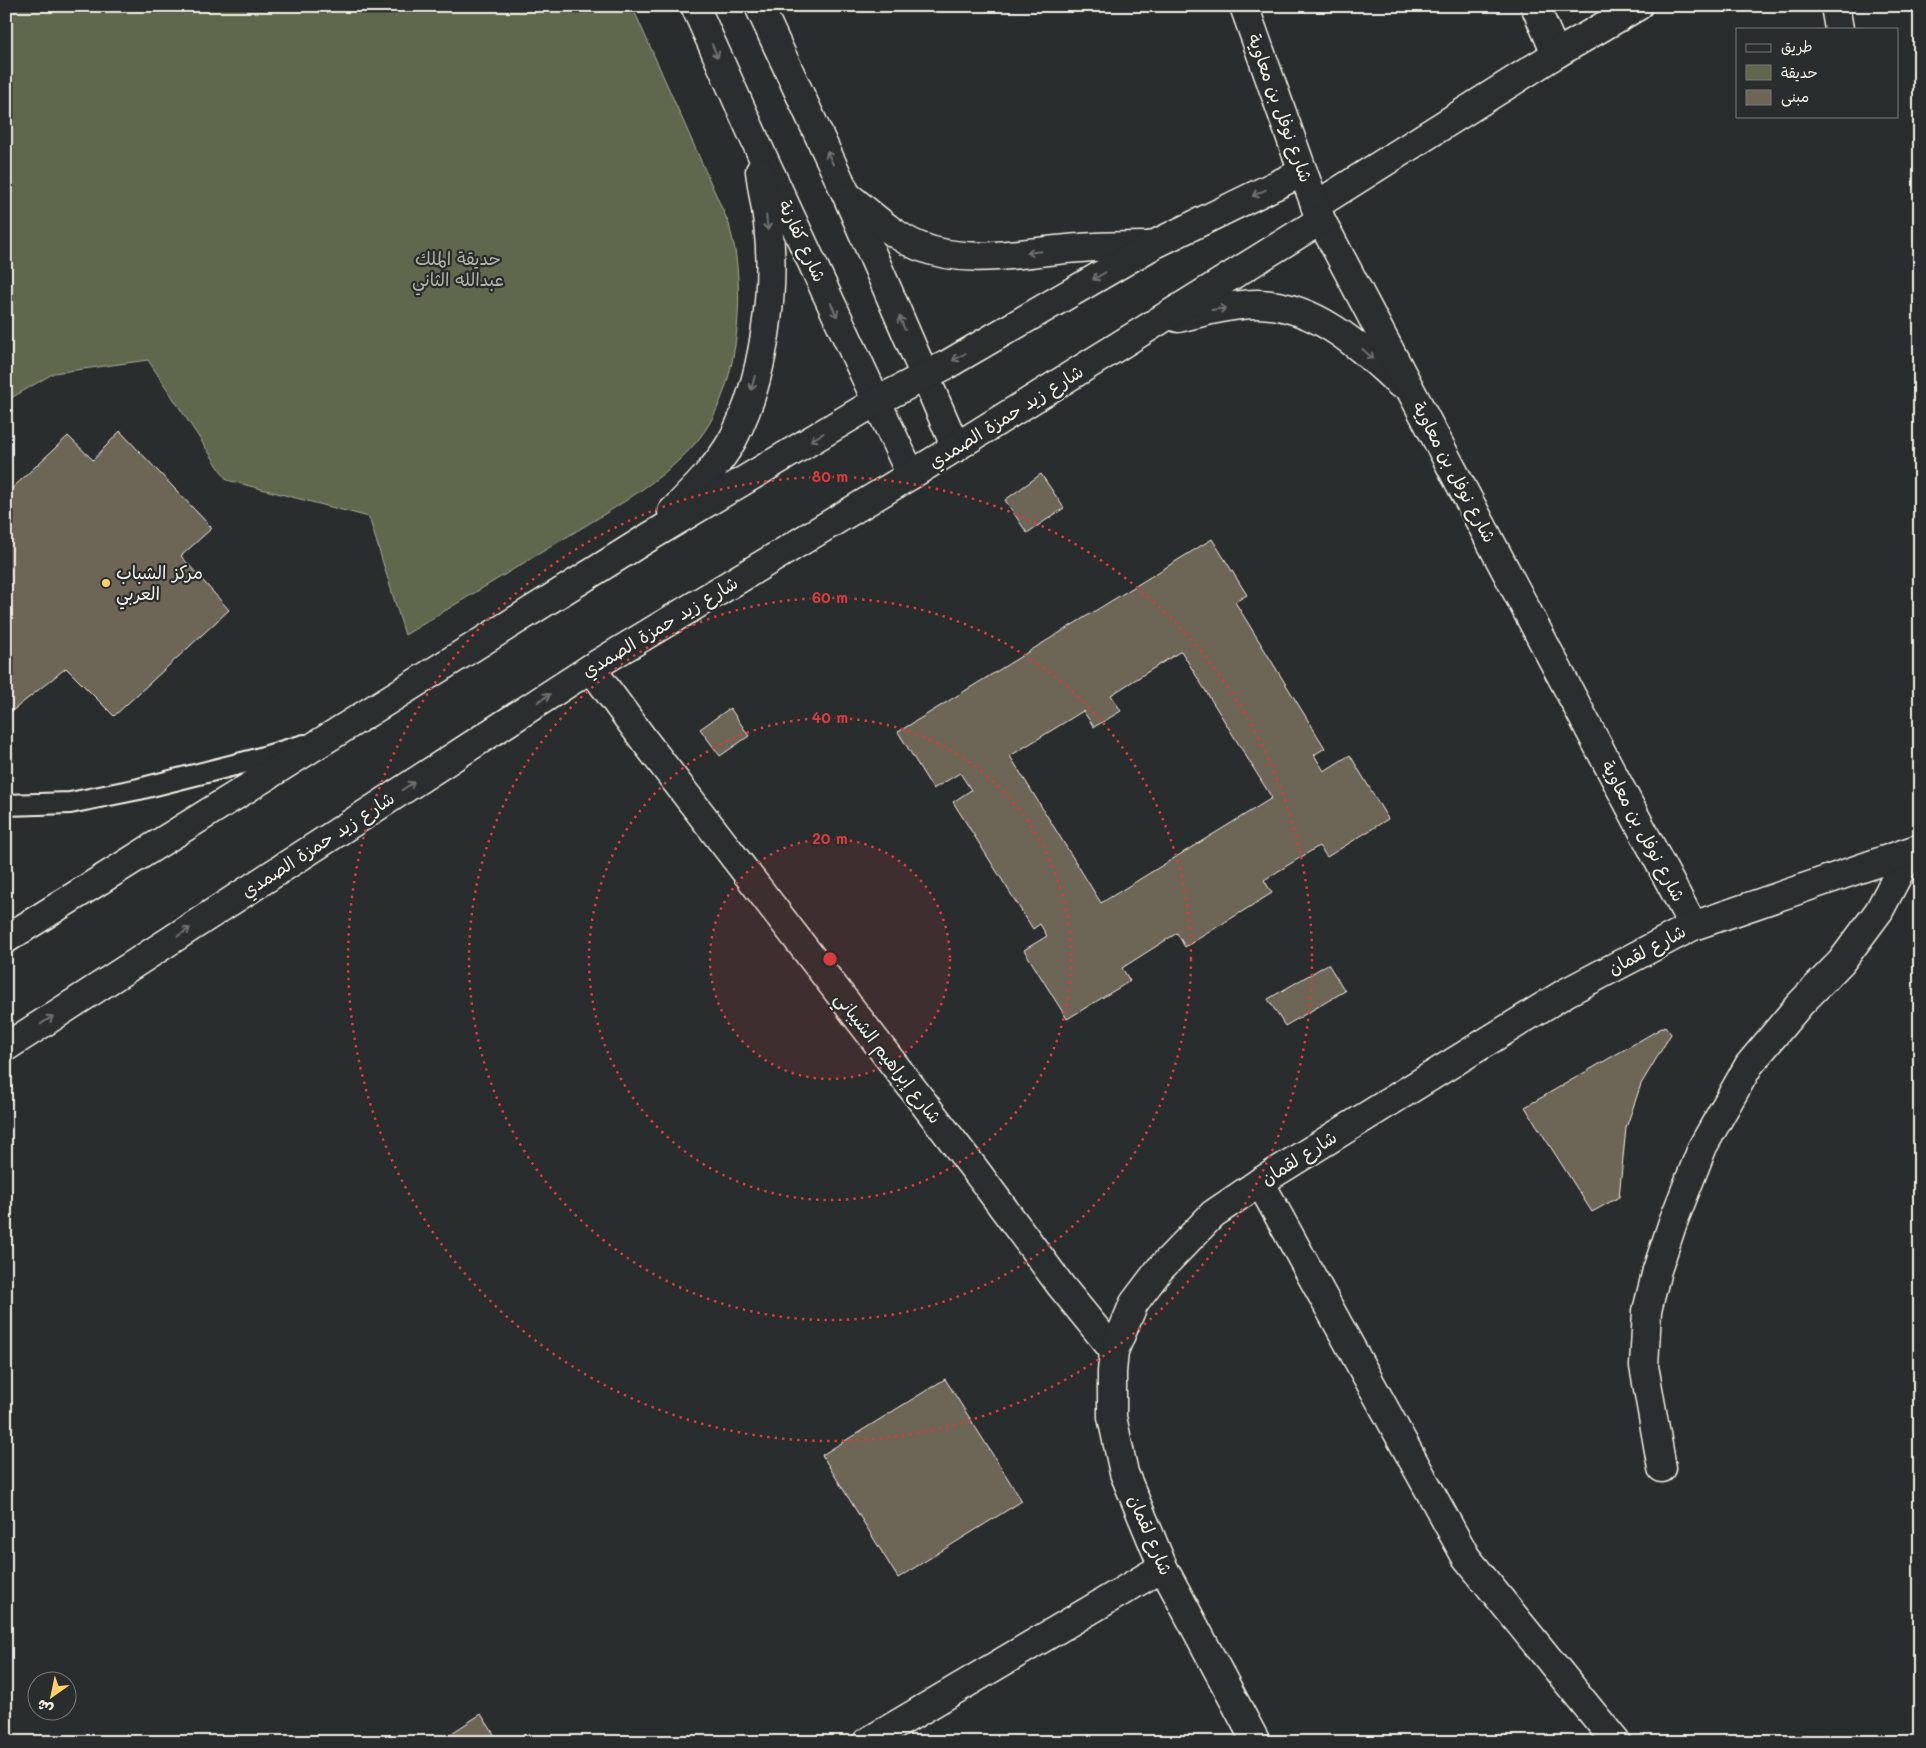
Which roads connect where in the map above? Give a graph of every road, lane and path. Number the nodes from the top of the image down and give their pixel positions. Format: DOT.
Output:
graph roads {
  1 [pos="695,6"];
  2 [pos="760,6"];
  3 [pos="1244,6"];
  4 [pos="1535,6"];
  5 [pos="1638,6"];
  6 [pos="1835,6"];
  7 [pos="1839,28"];
  8 [pos="1556,54"];
  9 [pos="755,140"];
  10 [pos="1303,172"];
  11 [pos="847,196"];
  12 [pos="1318,213"];
  13 [pos="1153,245"];
  14 [pos="1155,324"];
  15 [pos="925,376"];
  16 [pos="1414,397"];
  17 [pos="877,402"];
  18 [pos="956,448"];
  19 [pos="911,475"];
  20 [pos="646,539"];
  21 [pos="591,668"];
  22 [pos="325,738"];
  23 [pos="6,805"];
  24 [pos="1915,850"];
  25 [pos="1693,926"];
  26 [pos="6,939"];
  27 [pos="6,1047"];
  28 [pos="1260,1182"];
  29 [pos="1114,1351"];
  30 [pos="1662,1468"];
  31 [pos="1163,1567"];
  32 [pos="867,1742"];
  33 [pos="1256,1742"];
  34 [pos="1616,1742"];
  1 -- 9 [label="street, شارع كفارنة, one-way"];
  11 -- 2 [label="street, one-way"];
  3 -- 10 [label="street, شارع نوفل بن معاوية"];
  4 -- 8 [label="street"];
  5 -- 8 [label="street, شارع زيد حمزة الصمدي"];
  6 -- 7 [label="street"];
  8 -- 12 [label="street, شارع زيد حمزة الصمدي"];
  9 -- 17 [label="street, شارع كفارنة, one-way"];
  9 -- 20 [label="street, one-way"];
  10 -- 12 [label="street, شارع نوفل بن معاوية"];
  10 -- 13 [label="street, one-way"];
  13 -- 11 [label="street, one-way"];
  15 -- 11 [label="street, one-way"];
  12 -- 14 [label="street, شارع زيد حمزة الصمدي"];
  12 -- 16 [label="street, شارع نوفل بن معاوية"];
  13 -- 15 [label="street, one-way"];
  14 -- 16 [label="street, one-way"];
  14 -- 18 [label="street, شارع زيد حمزة الصمدي"];
  15 -- 17 [label="street"];
  15 -- 18 [label="street"];
  16 -- 25 [label="street, شارع نوفل بن معاوية"];
  17 -- 19 [label="street, شارع كفارنة"];
  17 -- 20 [label="street, one-way"];
  18 -- 19 [label="street, شارع زيد حمزة الصمدي"];
  19 -- 21 [label="street, شارع زيد حمزة الصمدي"];
  20 -- 22 [label="street"];
  27 -- 21 [label="street, شارع زيد حمزة الصمدي, one-way"];
  21 -- 29 [label="street, شارع إبراهيم الشيباني"];
  22 -- 23 [label="lane"];
  22 -- 26 [label="street"];
  24 -- 25 [label="street, شارع لقمان"];
  24 -- 30 [label="street"];
  25 -- 28 [label="street, شارع لقمان"];
  28 -- 29 [label="street, شارع لقمان"];
  28 -- 34 [label="street"];
  29 -- 31 [label="street, شارع لقمان"];
  31 -- 32 [label="street"];
  31 -- 33 [label="street, شارع لقمان"];
}
